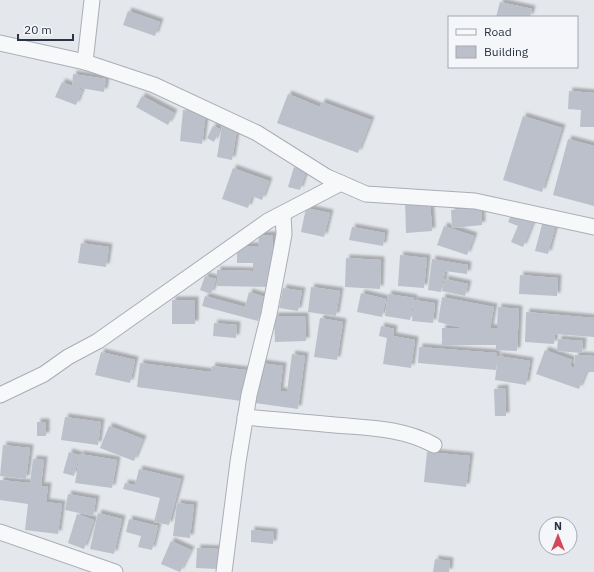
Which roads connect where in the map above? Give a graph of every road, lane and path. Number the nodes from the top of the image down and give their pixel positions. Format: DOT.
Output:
graph roads {
  1 [pos="92,0"];
  2 [pos="0,43"];
  3 [pos="85,62"];
  4 [pos="341,183"];
  5 [pos="283,214"];
  6 [pos="594,227"];
  7 [pos="0,395"];
  8 [pos="245,417"];
  9 [pos="434,445"];
  10 [pos="0,532"];
  11 [pos="115,572"];
  12 [pos="224,572"];
  1 -- 3 [label="street"];
  2 -- 3 [label="street"];
  3 -- 4 [label="street"];
  4 -- 5 [label="street"];
  4 -- 6 [label="street"];
  5 -- 7 [label="street"];
  5 -- 8 [label="street"];
  8 -- 9 [label="street"];
  8 -- 12 [label="street"];
  10 -- 11 [label="street"];
}
